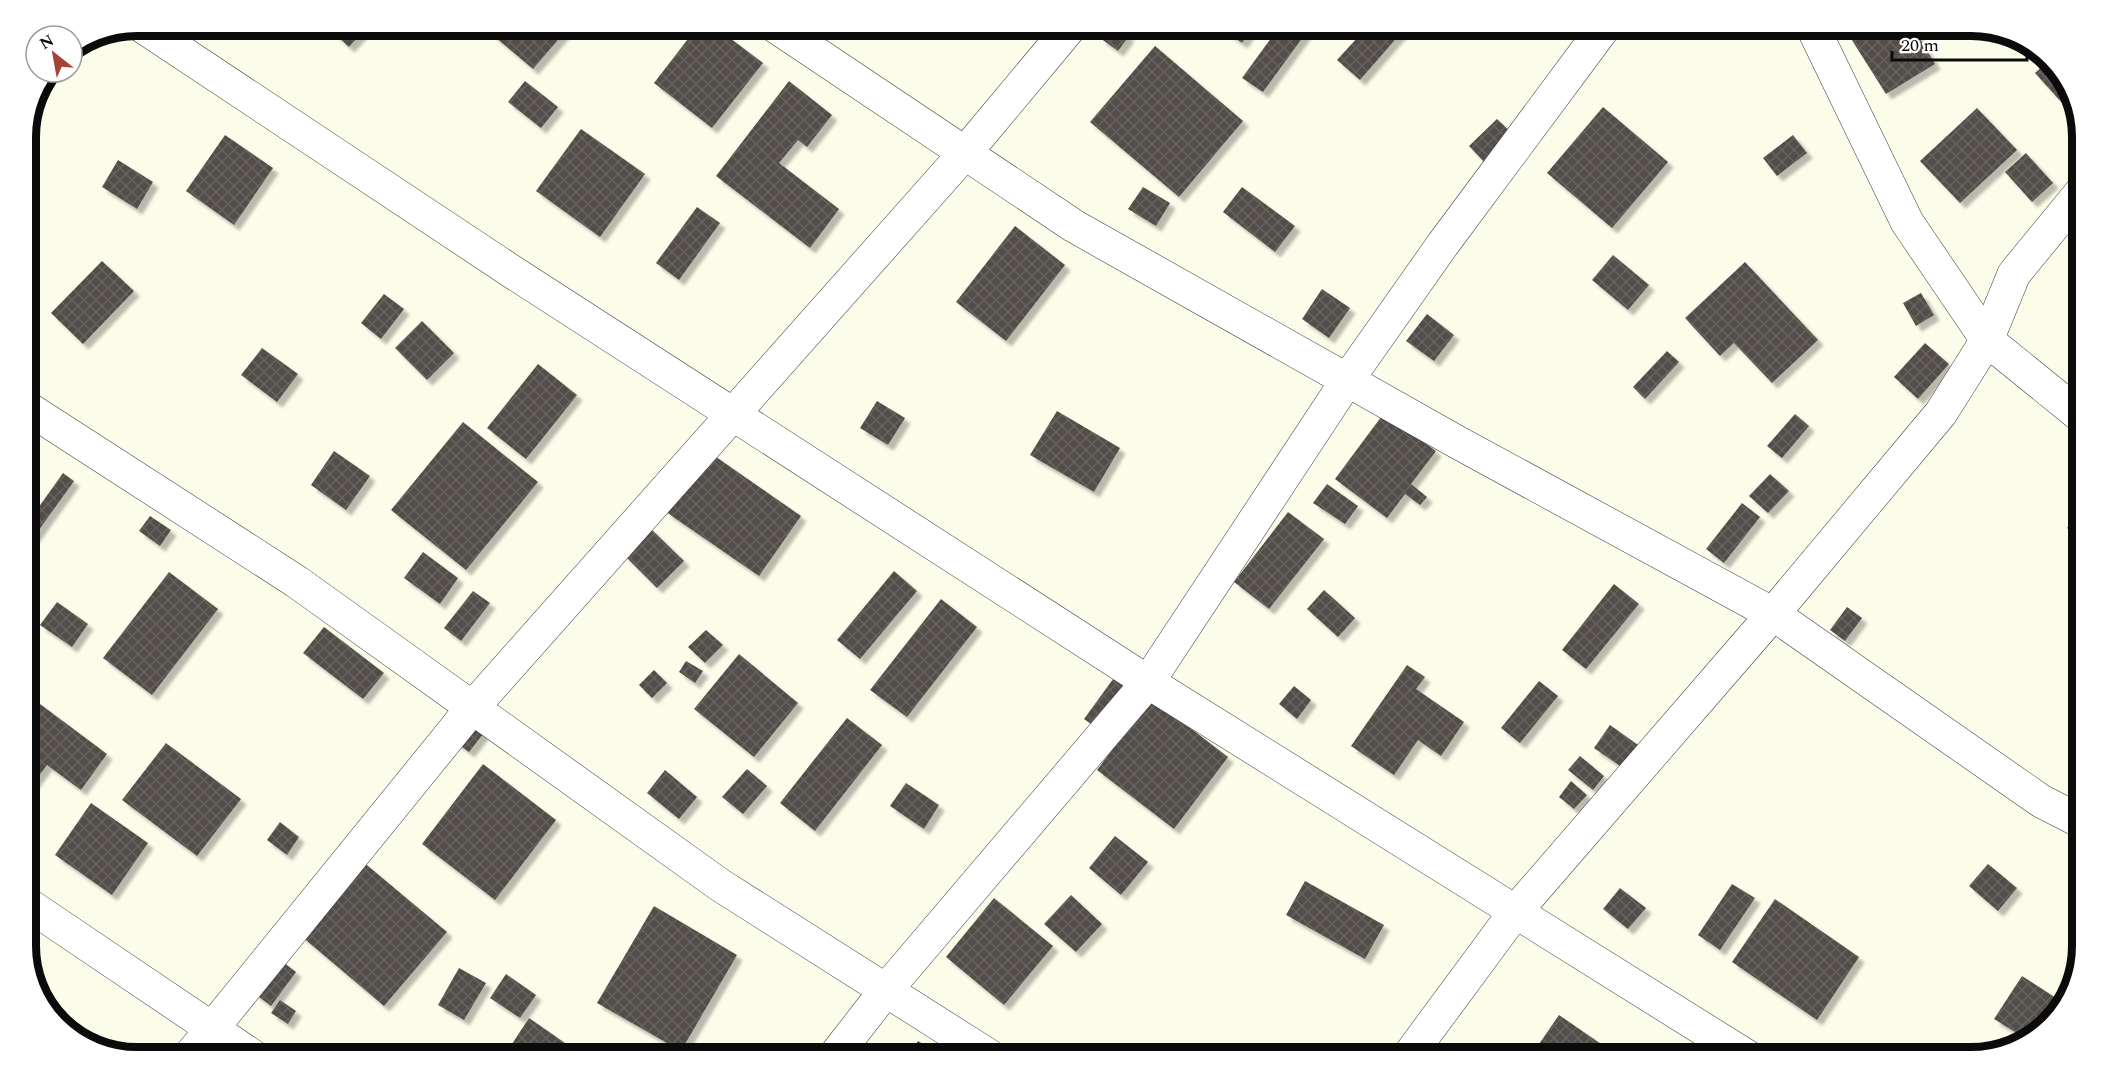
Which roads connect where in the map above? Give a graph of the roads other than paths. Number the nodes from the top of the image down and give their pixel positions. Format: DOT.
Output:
graph roads {
  1 [pos="157,36"];
  2 [pos="790,36"];
  3 [pos="1063,36"];
  4 [pos="1598,36"];
  5 [pos="1817,36"];
  6 [pos="965,153"];
  7 [pos="2072,203"];
  8 [pos="1987,340"];
  9 [pos="1348,379"];
  10 [pos="2072,409"];
  11 [pos="36,413"];
  12 [pos="733,413"];
  13 [pos="1773,614"];
  14 [pos="1148,682"];
  15 [pos="472,707"];
  16 [pos="2072,817"];
  17 [pos="36,910"];
  18 [pos="1515,912"];
  19 [pos="886,990"];
  20 [pos="213,1030"];
  21 [pos="198,1047"];
  22 [pos="238,1047"];
  23 [pos="842,1047"];
  24 [pos="974,1047"];
  25 [pos="1416,1047"];
  26 [pos="1730,1047"];
  1 -- 12 [label="street"];
  2 -- 6 [label="street"];
  3 -- 6 [label="street"];
  4 -- 9 [label="street"];
  5 -- 8 [label="street"];
  6 -- 9 [label="street"];
  6 -- 12 [label="street"];
  7 -- 8 [label="street"];
  8 -- 10 [label="street"];
  8 -- 13 [label="street"];
  9 -- 13 [label="street"];
  9 -- 14 [label="street"];
  11 -- 15 [label="street"];
  12 -- 14 [label="street"];
  12 -- 15 [label="street"];
  13 -- 16 [label="street"];
  13 -- 18 [label="street"];
  14 -- 18 [label="street"];
  14 -- 19 [label="street"];
  15 -- 19 [label="street"];
  15 -- 20 [label="street"];
  17 -- 20 [label="street"];
  18 -- 25 [label="street"];
  18 -- 26 [label="street"];
  19 -- 23 [label="street"];
  19 -- 24 [label="street"];
  20 -- 21 [label="street"];
  20 -- 22 [label="street"];
}
